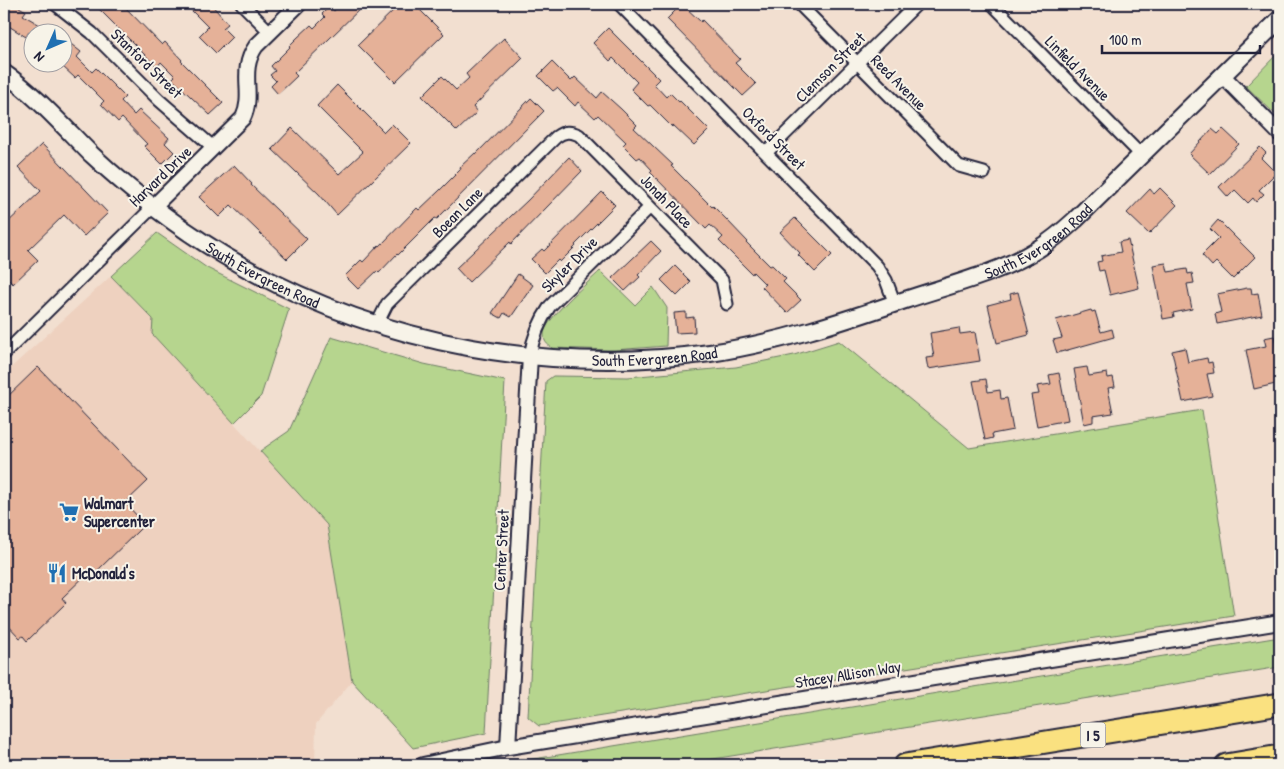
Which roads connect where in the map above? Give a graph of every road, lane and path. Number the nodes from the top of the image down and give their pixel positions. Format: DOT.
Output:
graph roads {
  1 [pos="55,4"];
  2 [pos="242,4"];
  3 [pos="299,4"];
  4 [pos="619,4"];
  5 [pos="799,4"];
  6 [pos="917,4"];
  7 [pos="992,4"];
  8 [pos="1280,19"];
  9 [pos="270,32"];
  10 [pos="857,63"];
  11 [pos="4,74"];
  12 [pos="1223,76"];
  13 [pos="568,132"];
  14 [pos="1280,134"];
  15 [pos="214,148"];
  16 [pos="766,153"];
  17 [pos="1142,156"];
  18 [pos="984,173"];
  19 [pos="650,207"];
  20 [pos="154,208"];
  21 [pos="727,304"];
  22 [pos="895,304"];
  23 [pos="377,324"];
  24 [pos="4,354"];
  25 [pos="530,356"];
  26 [pos="1280,622"];
  27 [pos="1280,704"];
  28 [pos="508,746"];
  29 [pos="1280,756"];
  30 [pos="423,765"];
  31 [pos="905,765"];
  32 [pos="1226,765"];
  1 -- 15 [label="street, Stanford Street"];
  2 -- 9 [label="street"];
  3 -- 9 [label="street, Harvard Drive"];
  4 -- 16 [label="street, Oxford Street"];
  5 -- 10 [label="street, Reed Avenue"];
  6 -- 10 [label="street, Clemson Street"];
  7 -- 17 [label="street, Linfield Avenue"];
  8 -- 12 [label="main road, South Evergreen Road"];
  9 -- 15 [label="street, Harvard Drive"];
  10 -- 16 [label="street, Clemson Street"];
  10 -- 18 [label="street, Reed Avenue"];
  11 -- 20 [label="main road, South Evergreen Road"];
  12 -- 14 [label="street"];
  12 -- 17 [label="main road, South Evergreen Road"];
  13 -- 19 [label="street, Jonah Place"];
  13 -- 23 [label="street, Boean Lane"];
  15 -- 20 [label="street, Harvard Drive"];
  16 -- 22 [label="street, Oxford Street"];
  17 -- 22 [label="main road, South Evergreen Road"];
  19 -- 21 [label="street, Jonah Place"];
  19 -- 25 [label="street, Skyler Drive"];
  20 -- 23 [label="main road, South Evergreen Road"];
  20 -- 24 [label="street, Harvard Drive"];
  22 -- 25 [label="main road, South Evergreen Road"];
  23 -- 25 [label="main road, South Evergreen Road"];
  25 -- 28 [label="street, Center Street"];
  26 -- 28 [label="street, Stacey Allison Way"];
  27 -- 31 [label="highway, I 5"];
  28 -- 30 [label="street, Stacey Allison Way"];
  29 -- 32 [label="highway"];
}
